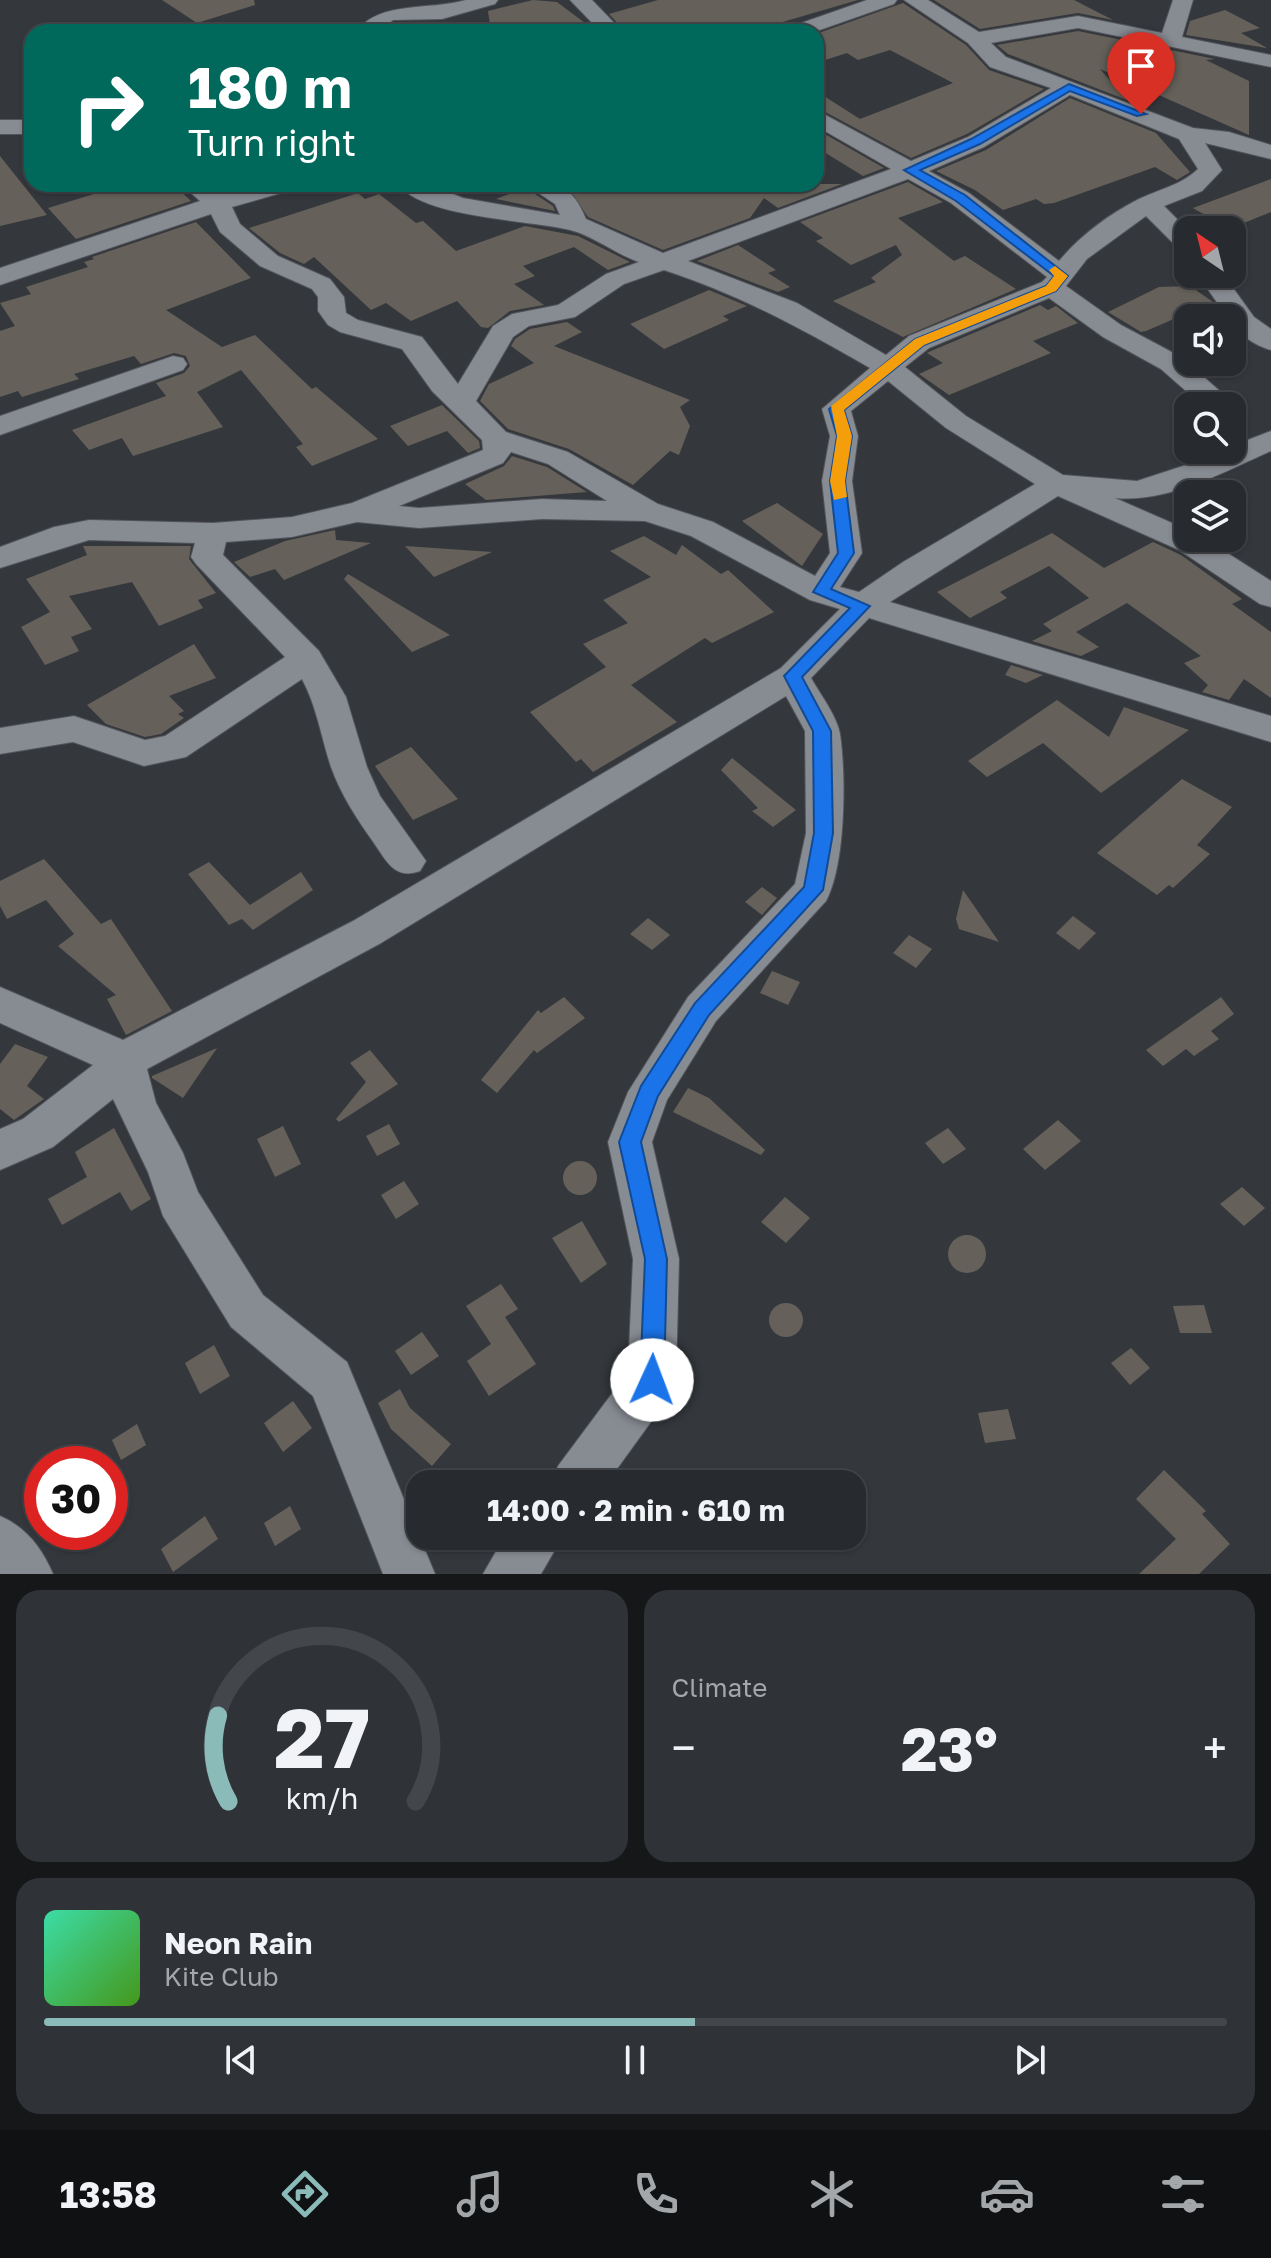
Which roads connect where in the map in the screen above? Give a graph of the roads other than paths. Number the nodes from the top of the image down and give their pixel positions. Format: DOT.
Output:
graph roads {
  1 [pos="488,0"];
  2 [pos="580,0"];
  3 [pos="887,0"];
  4 [pos="914,0"];
  5 [pos="1183,0"];
  6 [pos="375,24"];
  7 [pos="605,24"];
  8 [pos="817,24"];
  9 [pos="975,39"];
  10 [pos="1171,39"];
  11 [pos="1271,61"];
  12 [pos="1069,87"];
  13 [pos="824,122"];
  14 [pos="0,127"];
  15 [pos="24,127"];
  16 [pos="1188,134"];
  17 [pos="1271,152"];
  18 [pos="910,170"];
  19 [pos="204,192"];
  20 [pos="258,192"];
  21 [pos="424,192"];
  22 [pos="552,192"];
  23 [pos="218,203"];
  24 [pos="1148,204"];
  25 [pos="575,223"];
  26 [pos="1174,230"];
  27 [pos="662,262"];
  28 [pos="0,277"];
  29 [pos="1056,282"];
  30 [pos="1220,288"];
  31 [pos="1271,342"];
  32 [pos="173,364"];
  33 [pos="889,368"];
  34 [pos="1204,392"];
  35 [pos="461,402"];
  36 [pos="1246,425"];
  37 [pos="0,426"];
  38 [pos="496,438"];
  39 [pos="1270,441"];
  40 [pos="1056,484"];
  41 [pos="647,511"];
  42 [pos="357,512"];
  43 [pos="213,533"];
  44 [pos="0,558"];
  45 [pos="821,592"];
  46 [pos="1271,596"];
  47 [pos="862,606"];
  48 [pos="307,659"];
  49 [pos="793,676"];
  50 [pos="1271,729"];
  51 [pos="0,741"];
  52 [pos="407,861"];
  53 [pos="0,1004"];
  54 [pos="124,1060"];
  55 [pos="0,1150"];
  56 [pos="586,1470"];
  57 [pos="0,1542"];
  58 [pos="527,1550"];
  59 [pos="27,1574"];
  60 [pos="409,1574"];
  61 [pos="509,1574"];
  1 -- 6 [label="street"];
  2 -- 7 [label="street"];
  3 -- 8 [label="street"];
  4 -- 9 [label="street"];
  5 -- 10 [label="street"];
  9 -- 10 [label="street"];
  9 -- 12 [label="street"];
  10 -- 11 [label="street"];
  12 -- 16 [label="street"];
  12 -- 18 [label="street"];
  13 -- 18 [label="street"];
  14 -- 15 [label="street"];
  16 -- 17 [label="street"];
  16 -- 24 [label="street"];
  18 -- 27 [label="street"];
  18 -- 29 [label="street"];
  19 -- 23 [label="street"];
  20 -- 23 [label="street"];
  21 -- 25 [label="street"];
  22 -- 25 [label="street"];
  23 -- 28 [label="street"];
  23 -- 35 [label="street"];
  24 -- 26 [label="street"];
  24 -- 29 [label="street"];
  25 -- 27 [label="street"];
  27 -- 33 [label="street"];
  27 -- 35 [label="street"];
  29 -- 33 [label="street"];
  29 -- 34 [label="street"];
  30 -- 31 [label="street"];
  32 -- 37 [label="street"];
  33 -- 40 [label="street"];
  33 -- 45 [label="street"];
  35 -- 38 [label="street"];
  36 -- 39 [label="street"];
  38 -- 41 [label="street"];
  38 -- 42 [label="street"];
  39 -- 40 [label="street"];
  40 -- 46 [label="street"];
  40 -- 47 [label="street"];
  41 -- 42 [label="street"];
  41 -- 45 [label="street"];
  42 -- 43 [label="street"];
  43 -- 44 [label="street"];
  43 -- 48 [label="street"];
  45 -- 47 [label="street"];
  47 -- 49 [label="street"];
  47 -- 50 [label="street"];
  48 -- 51 [label="street"];
  48 -- 52 [label="street"];
  49 -- 54 [label="street"];
  49 -- 56 [label="street"];
  53 -- 54 [label="street"];
  54 -- 55 [label="street"];
  54 -- 60 [label="street"];
  57 -- 59 [label="street"];
  58 -- 61 [label="street"];
}
